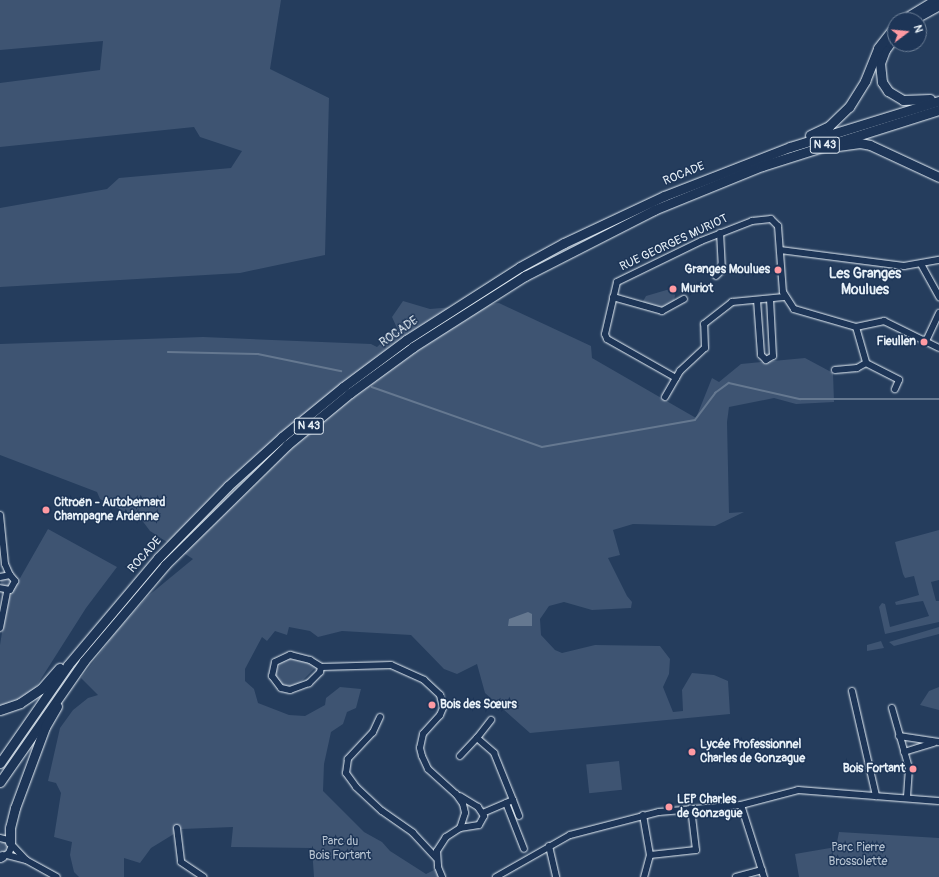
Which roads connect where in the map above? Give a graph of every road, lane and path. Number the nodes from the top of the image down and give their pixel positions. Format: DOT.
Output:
graph roads {
  1 [pos="935,0"];
  2 [pos="939,5"];
  3 [pos="915,12"];
  4 [pos="926,12"];
  5 [pos="887,36"];
  6 [pos="887,47"];
  7 [pos="939,98"];
  8 [pos="939,101"];
  9 [pos="939,110"];
  10 [pos="790,147"];
  11 [pos="762,166"];
  12 [pos="939,177"];
  13 [pos="720,233"];
  14 [pos="780,250"];
  15 [pos="939,260"];
  16 [pos="921,264"];
  17 [pos="716,276"];
  18 [pos="784,297"];
  19 [pos="939,297"];
  20 [pos="613,298"];
  21 [pos="684,299"];
  22 [pos="770,299"];
  23 [pos="757,300"];
  24 [pos="939,313"];
  25 [pos="856,327"];
  26 [pos="926,341"];
  27 [pos="939,348"];
  28 [pos="866,363"];
  29 [pos="835,370"];
  30 [pos="676,378"];
  31 [pos="895,389"];
  32 [pos="665,397"];
  33 [pos="0,515"];
  34 [pos="5,564"];
  35 [pos="10,575"];
  36 [pos="1,576"];
  37 [pos="0,588"];
  38 [pos="7,591"];
  39 [pos="101,623"];
  40 [pos="0,628"];
  41 [pos="84,661"];
  42 [pos="321,667"];
  43 [pos="852,690"];
  44 [pos="892,708"];
  45 [pos="0,710"];
  46 [pos="380,717"];
  47 [pos="491,720"];
  48 [pos="899,736"];
  49 [pos="477,738"];
  50 [pos="938,742"];
  51 [pos="904,752"];
  52 [pos="460,756"];
  53 [pos="0,763"];
  54 [pos="0,782"];
  55 [pos="456,794"];
  56 [pos="876,796"];
  57 [pos="907,798"];
  58 [pos="513,800"];
  59 [pos="939,801"];
  60 [pos="506,803"];
  61 [pos="741,805"];
  62 [pos="691,808"];
  63 [pos="483,813"];
  64 [pos="643,815"];
  65 [pos="519,816"];
  66 [pos="177,828"];
  67 [pos="460,828"];
  68 [pos="0,838"];
  69 [pos="11,844"];
  70 [pos="549,846"];
  71 [pos="524,848"];
  72 [pos="650,855"];
  73 [pos="2,856"];
  74 [pos="436,858"];
  75 [pos="26,860"];
  76 [pos="762,870"];
  77 [pos="57,877"];
  78 [pos="203,877"];
  79 [pos="442,877"];
  80 [pos="496,877"];
  81 [pos="556,877"];
  82 [pos="644,877"];
  83 [pos="736,877"];
  84 [pos="764,877"];
  1 -- 3 [label="highway"];
  2 -- 4 [label="highway"];
  5 -- 10 [label="highway"];
  6 -- 7 [label="highway"];
  8 -- 10 [label="highway, ROCADE / N 43"];
  9 -- 11 [label="highway, N 43"];
  10 -- 39 [label="highway, ROCADE / N 43"];
  11 -- 12 [label="highway"];
  11 -- 41 [label="highway, N 43"];
  13 -- 14 [label="street, RUE GEORGES MURIOT"];
  13 -- 17 [label="street"];
  13 -- 20 [label="street, RUE GEORGES MURIOT"];
  14 -- 16 [label="street"];
  14 -- 18 [label="street"];
  15 -- 16 [label="street"];
  16 -- 19 [label="street"];
  18 -- 22 [label="street"];
  18 -- 25 [label="street"];
  20 -- 21 [label="street"];
  20 -- 30 [label="street, RUE GEORGES MURIOT"];
  22 -- 23 [label="street"];
  22 -- 23 [label="street"];
  23 -- 30 [label="street"];
  24 -- 26 [label="street"];
  25 -- 26 [label="street"];
  25 -- 28 [label="street"];
  26 -- 27 [label="street"];
  28 -- 29 [label="street"];
  28 -- 31 [label="street"];
  30 -- 32 [label="street"];
  33 -- 34 [label="street"];
  34 -- 35 [label="street"];
  34 -- 36 [label="street"];
  35 -- 36 [label="street"];
  35 -- 38 [label="street"];
  37 -- 38 [label="street"];
  38 -- 40 [label="street"];
  39 -- 45 [label="highway"];
  39 -- 53 [label="highway, ROCADE / N 43"];
  41 -- 54 [label="highway, N 43"];
  41 -- 69 [label="highway"];
  42 -- 42 [label="street"];
  42 -- 55 [label="street"];
  43 -- 56 [label="street"];
  44 -- 48 [label="street"];
  46 -- 74 [label="street"];
  47 -- 49 [label="street"];
  48 -- 50 [label="street"];
  48 -- 51 [label="street"];
  49 -- 52 [label="street"];
  49 -- 58 [label="street"];
  50 -- 51 [label="street"];
  51 -- 57 [label="street"];
  55 -- 63 [label="street"];
  55 -- 67 [label="street"];
  56 -- 57 [label="street"];
  56 -- 61 [label="street"];
  57 -- 59 [label="street"];
  58 -- 60 [label="street"];
  58 -- 65 [label="street"];
  60 -- 63 [label="street"];
  60 -- 71 [label="street"];
  61 -- 62 [label="street"];
  61 -- 76 [label="street"];
  62 -- 64 [label="street"];
  62 -- 72 [label="street"];
  63 -- 67 [label="street"];
  64 -- 70 [label="street"];
  64 -- 72 [label="street"];
  66 -- 78 [label="street"];
  67 -- 74 [label="street"];
  68 -- 69 [label="street"];
  69 -- 73 [label="street"];
  69 -- 75 [label="street"];
  70 -- 80 [label="street"];
  70 -- 81 [label="street"];
  72 -- 82 [label="street"];
  73 -- 75 [label="street"];
  74 -- 79 [label="street"];
  75 -- 77 [label="street"];
  76 -- 83 [label="street"];
  76 -- 84 [label="street"];
}
